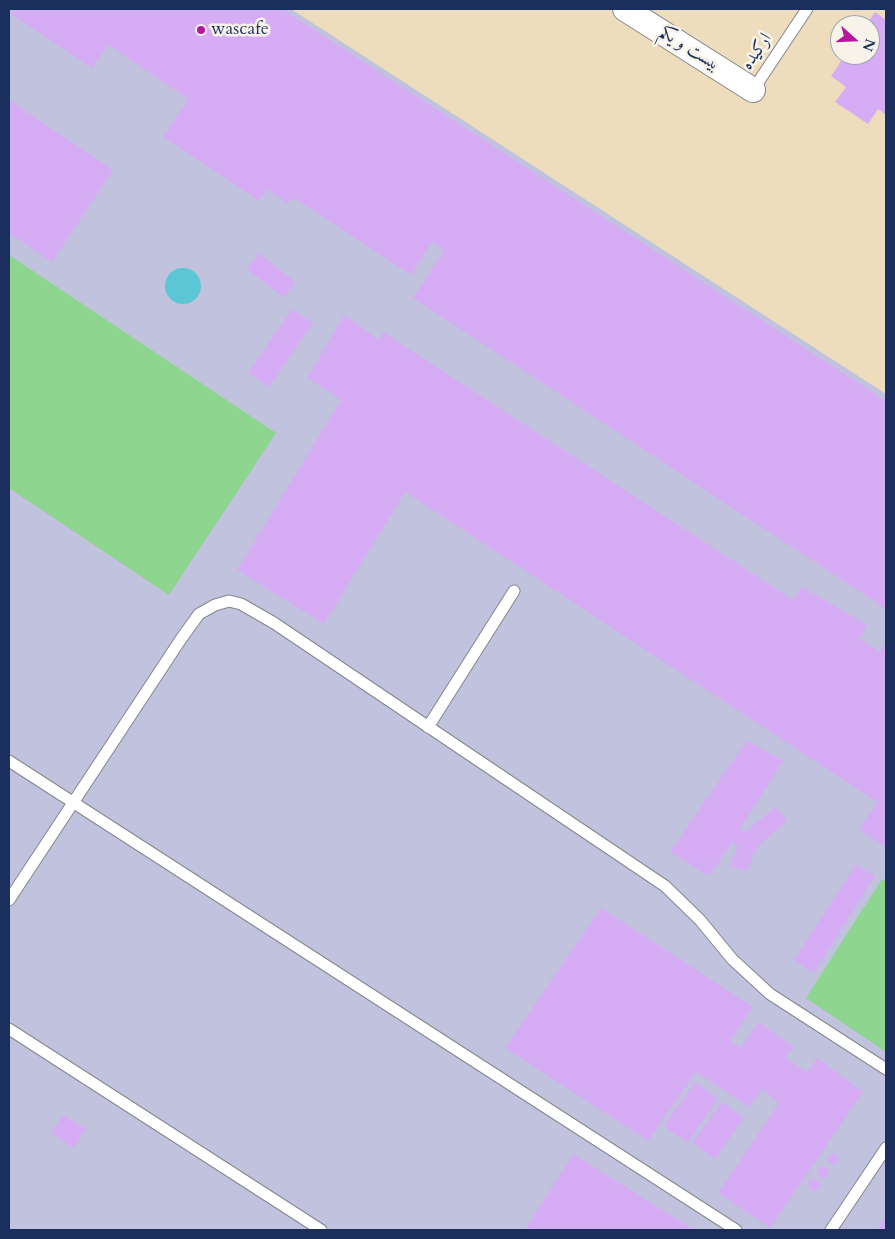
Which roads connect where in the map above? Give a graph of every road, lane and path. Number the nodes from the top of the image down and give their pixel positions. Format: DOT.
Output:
graph roads {
  1 [pos="625,9"];
  2 [pos="807,9"];
  3 [pos="753,90"];
  4 [pos="514,591"];
  5 [pos="428,727"];
  6 [pos="9,761"];
  7 [pos="74,803"];
  8 [pos="9,900"];
  9 [pos="9,1029"];
  10 [pos="886,1069"];
  11 [pos="886,1148"];
  12 [pos="321,1230"];
  13 [pos="736,1230"];
  14 [pos="831,1230"];
  1 -- 3 [label="street, بیست و یکم"];
  2 -- 3 [label="lane, ارکیده"];
  4 -- 5 [label="lane"];
  5 -- 7 [label="lane"];
  5 -- 10 [label="lane"];
  6 -- 7 [label="lane"];
  7 -- 8 [label="lane"];
  7 -- 13 [label="lane"];
  9 -- 12 [label="lane"];
  11 -- 14 [label="lane"];
}
